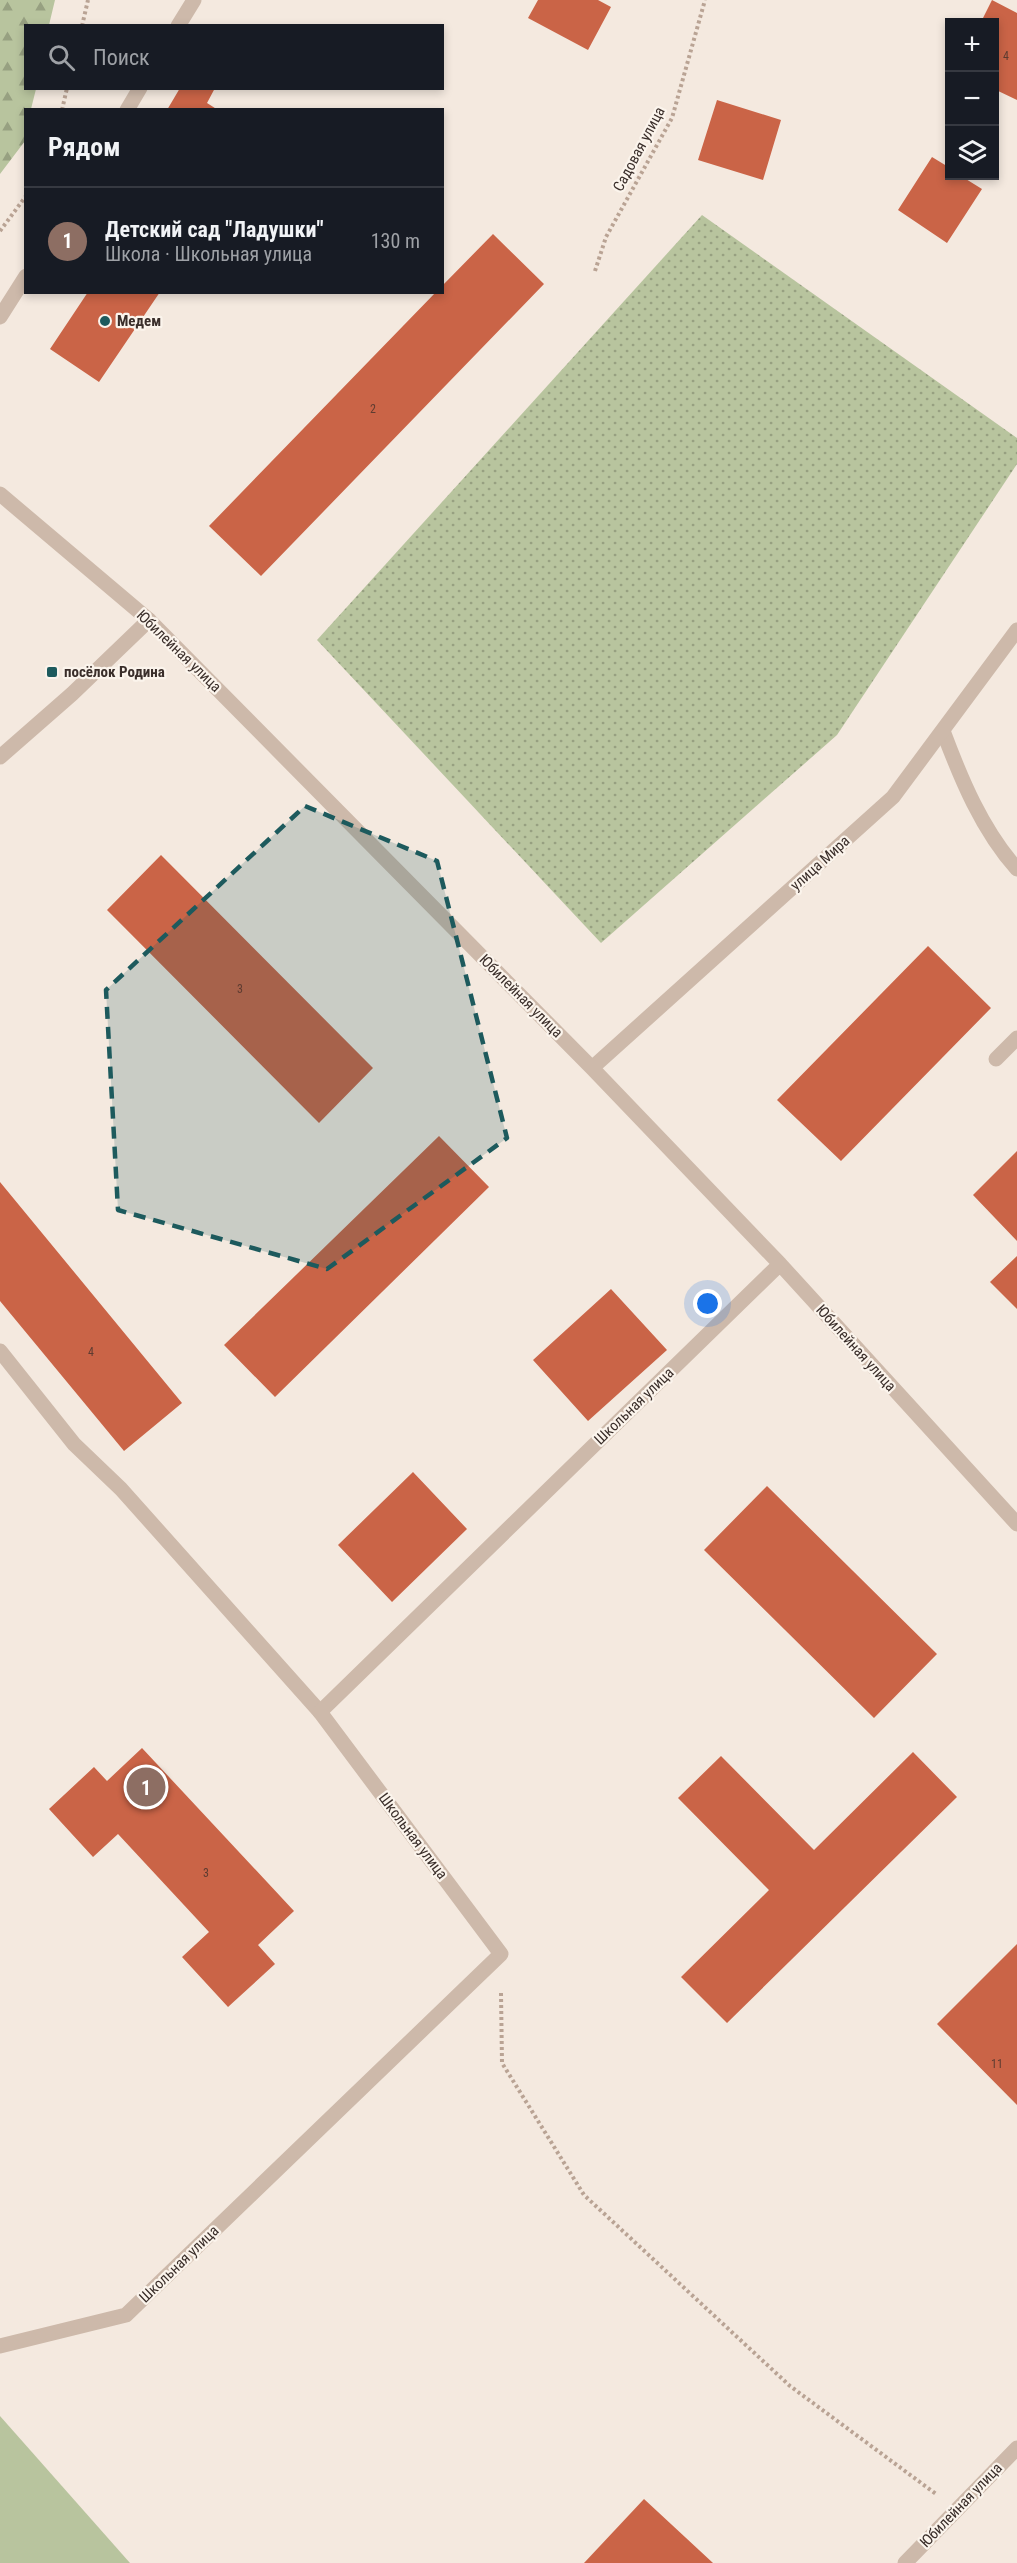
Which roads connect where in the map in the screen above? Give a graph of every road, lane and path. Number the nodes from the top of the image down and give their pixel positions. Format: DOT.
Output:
graph roads {
  1 [pos="88,0"];
  2 [pos="194,0"];
  3 [pos="705,0"];
  4 [pos="82,24"];
  5 [pos="179,24"];
  6 [pos="67,90"];
  7 [pos="139,90"];
  8 [pos="62,108"];
  9 [pos="128,108"];
  10 [pos="24,199"];
  11 [pos="0,231"];
  12 [pos="595,271"];
  13 [pos="24,279"];
  14 [pos="0,317"];
  15 [pos="0,494"];
  16 [pos="149,620"];
  17 [pos="1017,630"];
  18 [pos="943,731"];
  19 [pos="0,757"];
  20 [pos="1017,870"];
  21 [pos="1017,1038"];
  22 [pos="996,1059"];
  23 [pos="592,1068"];
  24 [pos="780,1264"];
  25 [pos="0,1352"];
  26 [pos="1017,1524"];
  27 [pos="320,1712"];
  28 [pos="501,1954"];
  29 [pos="0,2346"];
  30 [pos="1017,2448"];
  31 [pos="956,2509"];
  32 [pos="905,2563"];
  1 -- 4 [label="path"];
  2 -- 5 [label="street"];
  3 -- 12 [label="path, Садовая улица"];
  6 -- 8 [label="path"];
  7 -- 9 [label="street"];
  10 -- 11 [label="path"];
  13 -- 14 [label="street"];
  15 -- 16 [label="street, Юбилейная улица"];
  16 -- 19 [label="street"];
  16 -- 23 [label="street, Юбилейная улица"];
  17 -- 18 [label="street, улица Мира"];
  18 -- 20 [label="street"];
  18 -- 23 [label="street, улица Мира"];
  21 -- 22 [label="street"];
  23 -- 24 [label="street, Юбилейная улица"];
  24 -- 26 [label="street, Юбилейная улица"];
  24 -- 27 [label="street, Школьная улица"];
  25 -- 27 [label="street"];
  27 -- 28 [label="street, Школьная улица"];
  28 -- 29 [label="street, Школьная улица"];
  28 -- 31 [label="path"];
  30 -- 31 [label="street, Юбилейная улица"];
  31 -- 32 [label="street, Юбилейная улица"];
}
